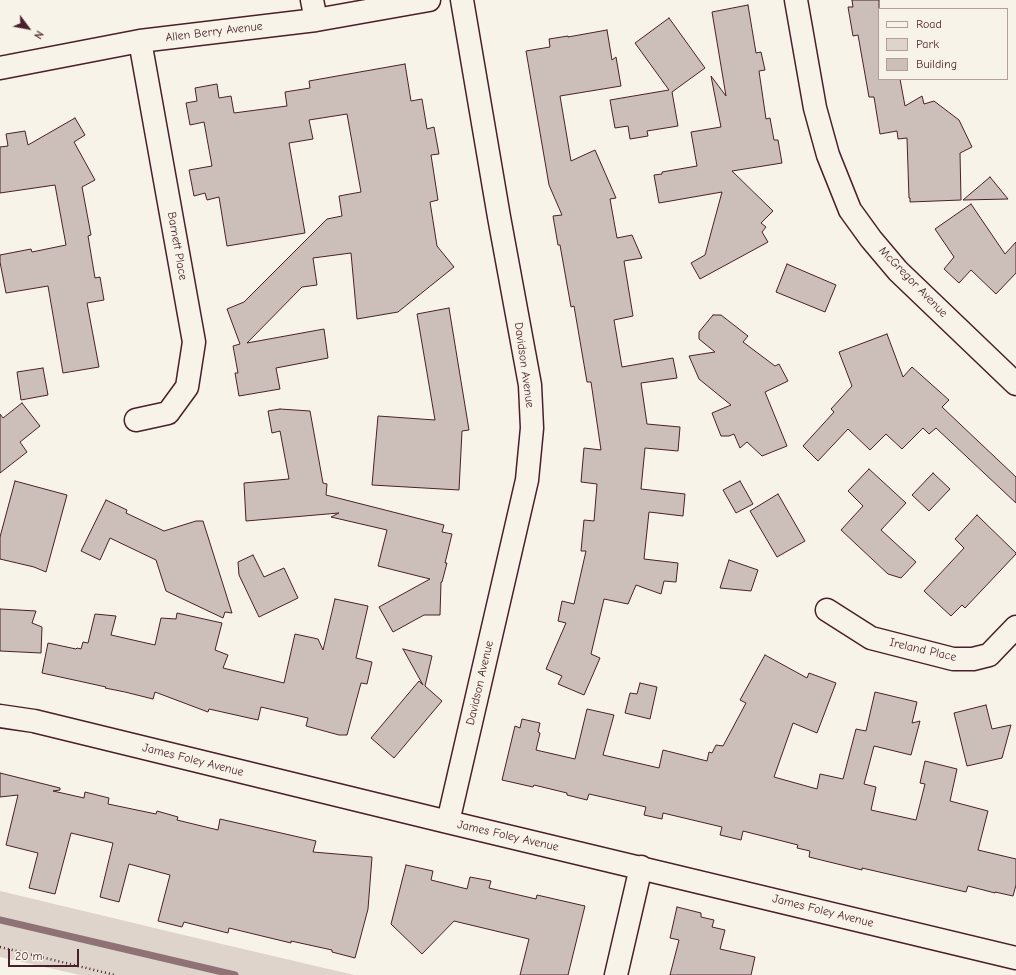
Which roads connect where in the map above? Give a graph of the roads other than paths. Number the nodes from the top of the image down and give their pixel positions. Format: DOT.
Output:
graph roads {
  1 [pos="429,0"];
  2 [pos="462,0"];
  3 [pos="796,0"];
  4 [pos="314,10"];
  5 [pos="140,41"];
  6 [pos="0,68"];
  7 [pos="1016,384"];
  8 [pos="136,420"];
  9 [pos="827,610"];
  10 [pos="1016,627"];
  11 [pos="0,716"];
  12 [pos="448,822"];
  13 [pos="641,867"];
  14 [pos="1016,958"];
  15 [pos="616,975"];
  1 -- 4 [label="street, Allen Berry Avenue"];
  2 -- 12 [label="street, Davidson Avenue"];
  3 -- 7 [label="street, McGregor Avenue"];
  4 -- 5 [label="street, Allen Berry Avenue"];
  5 -- 6 [label="street, Allen Berry Avenue"];
  5 -- 8 [label="street, Barnett Place"];
  9 -- 10 [label="street, Ireland Place"];
  11 -- 12 [label="street, James Foley Avenue"];
  12 -- 13 [label="street, James Foley Avenue"];
  13 -- 14 [label="street, James Foley Avenue"];
  13 -- 15 [label="street"];
}
